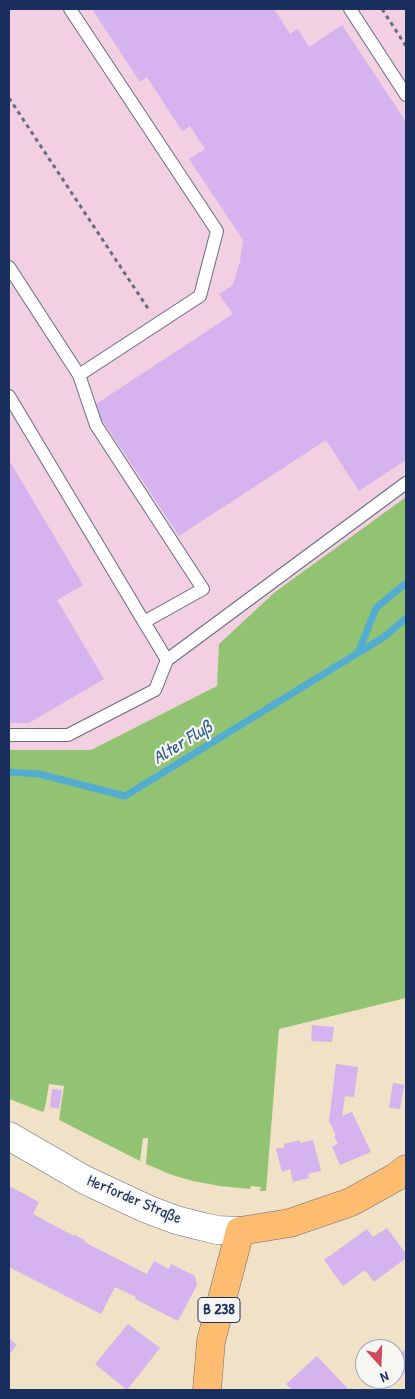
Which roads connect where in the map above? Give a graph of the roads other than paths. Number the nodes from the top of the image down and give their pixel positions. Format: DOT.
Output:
graph roads {
  1 [pos="70,9"];
  2 [pos="350,9"];
  3 [pos="406,94"];
  4 [pos="9,267"];
  5 [pos="79,375"];
  6 [pos="9,396"];
  7 [pos="406,483"];
  8 [pos="144,622"];
  9 [pos="167,660"];
  10 [pos="9,735"];
  11 [pos="9,1136"];
  12 [pos="406,1169"];
  13 [pos="240,1231"];
  14 [pos="207,1390"];
  1 -- 5 [label="lane"];
  2 -- 3 [label="lane"];
  4 -- 5 [label="lane"];
  5 -- 8 [label="lane"];
  6 -- 8 [label="lane"];
  7 -- 9 [label="lane"];
  8 -- 9 [label="lane"];
  9 -- 10 [label="lane"];
  11 -- 13 [label="street, Herforder Straße"];
  12 -- 13 [label="main road, Herforder Straße"];
  13 -- 14 [label="main road, B 238"];
}
